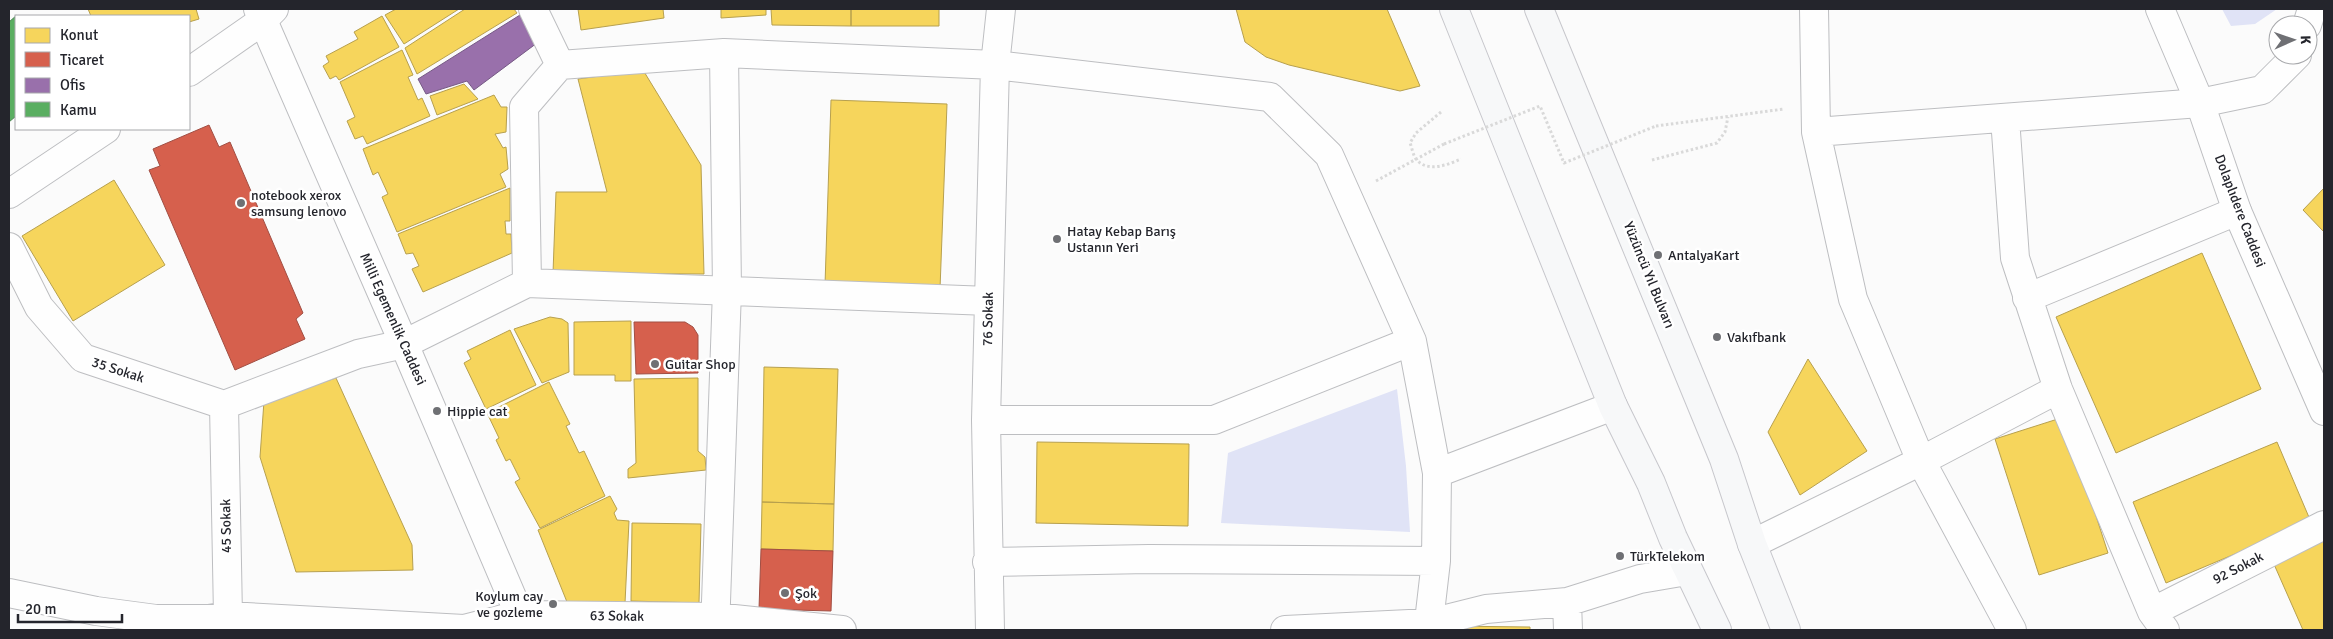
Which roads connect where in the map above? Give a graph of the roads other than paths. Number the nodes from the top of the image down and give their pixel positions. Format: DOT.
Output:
graph roads {
  1 [pos="287,9"];
  2 [pos="533,9"];
  3 [pos="1001,9"];
  4 [pos="1454,9"];
  5 [pos="1539,9"];
  6 [pos="1814,9"];
  7 [pos="2160,9"];
  8 [pos="264,13"];
  9 [pos="724,53"];
  10 [pos="560,65"];
  11 [pos="995,65"];
  12 [pos="2287,65"];
  13 [pos="190,71"];
  14 [pos="2200,103"];
  15 [pos="2005,118"];
  16 [pos="105,130"];
  17 [pos="1816,132"];
  18 [pos="9,194"];
  19 [pos="2237,211"];
  20 [pos="9,247"];
  21 [pos="527,282"];
  22 [pos="727,290"];
  23 [pos="2028,298"];
  24 [pos="989,301"];
  25 [pos="1412,341"];
  26 [pos="404,344"];
  27 [pos="2058,389"];
  28 [pos="224,405"];
  29 [pos="1613,406"];
  30 [pos="2324,411"];
  31 [pos="986,420"];
  32 [pos="1921,461"];
  33 [pos="1437,473"];
  34 [pos="2324,525"];
  35 [pos="1674,538"];
  36 [pos="1752,544"];
  37 [pos="1436,561"];
  38 [pos="988,562"];
  39 [pos="1681,572"];
  40 [pos="9,593"];
  41 [pos="1567,602"];
  42 [pos="2158,621"];
  43 [pos="215,622"];
  44 [pos="522,622"];
  45 [pos="715,624"];
  46 [pos="1429,626"];
  47 [pos="842,630"];
  48 [pos="990,630"];
  49 [pos="1285,630"];
  50 [pos="1568,630"];
  51 [pos="1702,630"];
  52 [pos="1717,630"];
  53 [pos="1786,630"];
  54 [pos="1798,630"];
  55 [pos="2012,630"];
  1 -- 8 [label="street"];
  2 -- 10 [label="street"];
  3 -- 11 [label="street, 76 Sokak"];
  4 -- 29 [label="main road"];
  5 -- 36 [label="main road, Yüzüncü Yıl Bulvarı"];
  6 -- 17 [label="street"];
  7 -- 14 [label="street, Dolaplıdere Caddesi"];
  8 -- 13 [label="street"];
  8 -- 26 [label="street, Milli Egemenlik Caddesi"];
  9 -- 10 [label="street"];
  9 -- 11 [label="street"];
  9 -- 22 [label="street"];
  10 -- 21 [label="street"];
  11 -- 24 [label="street, 76 Sokak"];
  11 -- 25 [label="street"];
  12 -- 14 [label="street"];
  14 -- 15 [label="street"];
  14 -- 19 [label="street, Dolaplıdere Caddesi"];
  15 -- 17 [label="street"];
  15 -- 23 [label="street"];
  16 -- 18 [label="street"];
  17 -- 32 [label="street"];
  19 -- 23 [label="street"];
  19 -- 30 [label="street, Dolaplıdere Caddesi"];
  20 -- 28 [label="street, 35 Sokak"];
  21 -- 22 [label="street"];
  21 -- 26 [label="street"];
  22 -- 24 [label="street"];
  22 -- 45 [label="street"];
  23 -- 27 [label="street"];
  24 -- 31 [label="street, 76 Sokak"];
  25 -- 31 [label="street"];
  25 -- 33 [label="street"];
  26 -- 28 [label="street"];
  26 -- 44 [label="street, Milli Egemenlik Caddesi"];
  27 -- 32 [label="street"];
  27 -- 42 [label="street"];
  28 -- 43 [label="street, 45 Sokak"];
  29 -- 33 [label="street"];
  29 -- 35 [label="main road"];
  31 -- 38 [label="street, 76 Sokak"];
  32 -- 36 [label="street"];
  32 -- 55 [label="street"];
  33 -- 37 [label="street"];
  34 -- 42 [label="street, 92 Sokak"];
  35 -- 39 [label="main road"];
  35 -- 52 [label="main road"];
  36 -- 53 [label="main road, Yüzüncü Yıl Bulvarı"];
  36 -- 54 [label="main road, Yüzüncü Yıl Bulvarı"];
  37 -- 38 [label="street"];
  37 -- 46 [label="street"];
  38 -- 48 [label="street, 76 Sokak"];
  39 -- 41 [label="street"];
  39 -- 51 [label="main road"];
  40 -- 43 [label="street, 63 Sokak"];
  41 -- 46 [label="street"];
  41 -- 50 [label="street"];
  43 -- 44 [label="street, 63 Sokak"];
  44 -- 45 [label="street, 63 Sokak"];
  45 -- 47 [label="street, 63 Sokak"];
  46 -- 49 [label="street"];
}
